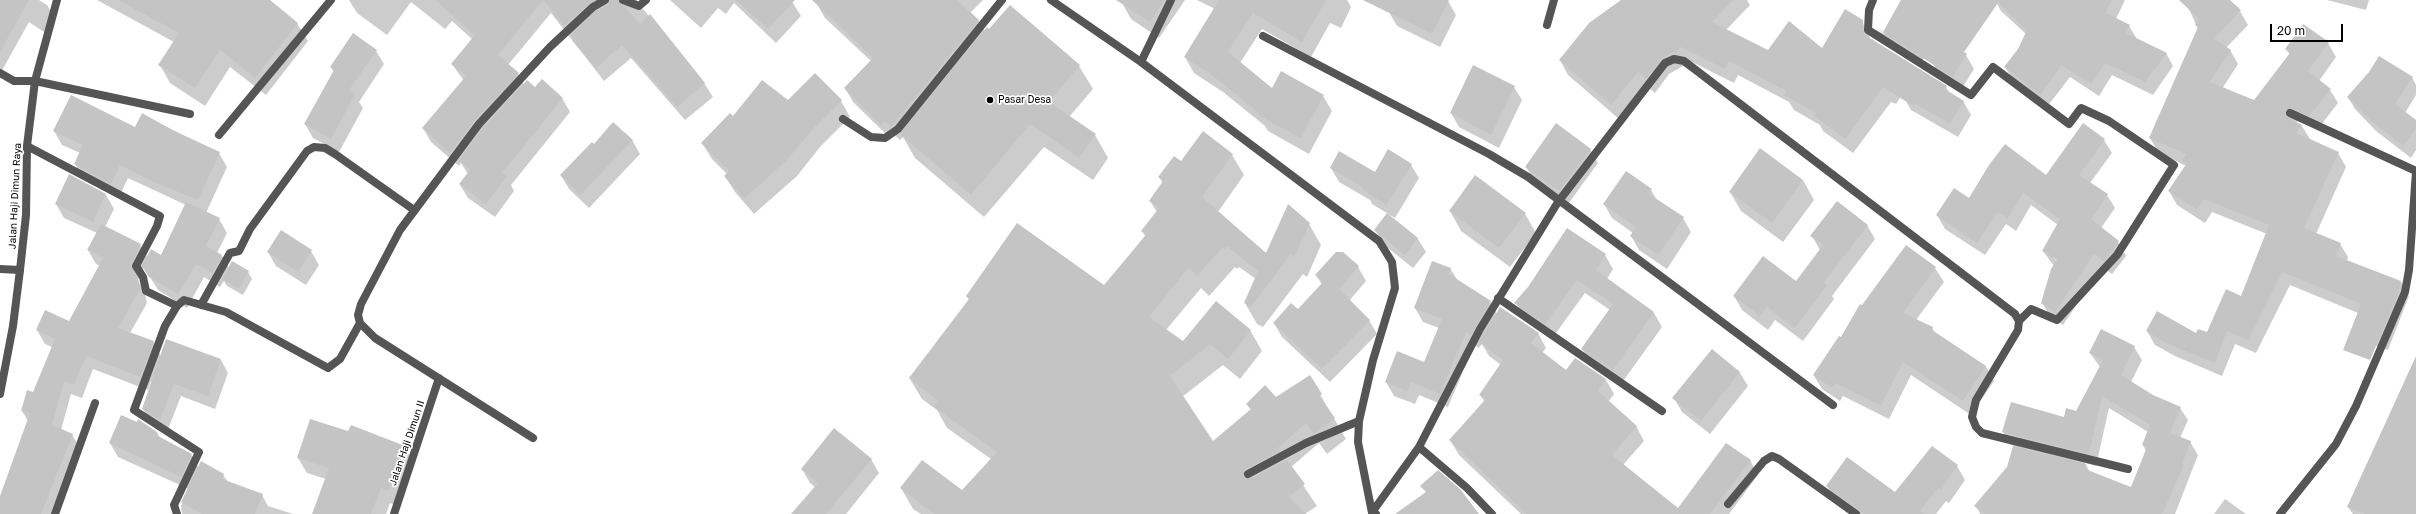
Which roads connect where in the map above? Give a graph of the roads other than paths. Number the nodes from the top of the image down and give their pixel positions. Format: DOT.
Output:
graph roads {
  1 [pos="57,0"];
  2 [pos="331,0"];
  3 [pos="605,0"];
  4 [pos="623,0"];
  5 [pos="646,0"];
  6 [pos="1002,0"];
  7 [pos="1051,0"];
  8 [pos="1171,0"];
  9 [pos="1554,0"];
  10 [pos="1873,0"];
  11 [pos="1547,25"];
  12 [pos="1264,36"];
  13 [pos="1141,62"];
  14 [pos="0,73"];
  15 [pos="35,81"];
  16 [pos="2290,113"];
  17 [pos="190,114"];
  18 [pos="843,119"];
  19 [pos="220,136"];
  20 [pos="27,146"];
  21 [pos="2416,171"];
  22 [pos="1558,202"];
  23 [pos="414,210"];
  24 [pos="0,268"];
  25 [pos="20,270"];
  26 [pos="1498,298"];
  27 [pos="201,305"];
  28 [pos="177,306"];
  29 [pos="2020,321"];
  30 [pos="360,323"];
  31 [pos="440,378"];
  32 [pos="0,394"];
  33 [pos="95,403"];
  34 [pos="1833,405"];
  35 [pos="1662,411"];
  36 [pos="1359,421"];
  37 [pos="533,438"];
  38 [pos="1419,447"];
  39 [pos="2128,469"];
  40 [pos="1248,474"];
  41 [pos="1728,504"];
  42 [pos="1374,513"];
  43 [pos="55,514"];
  44 [pos="177,514"];
  45 [pos="394,514"];
  46 [pos="1492,514"];
  47 [pos="1856,514"];
  48 [pos="2280,514"];
  1 -- 15 [label="street, Jalan Haji Dimun Raya"];
  2 -- 19 [label="street"];
  3 -- 23 [label="street"];
  4 -- 5 [label="street"];
  6 -- 18 [label="street"];
  7 -- 13 [label="street"];
  8 -- 13 [label="street"];
  9 -- 11 [label="street"];
  10 -- 29 [label="street"];
  12 -- 22 [label="street"];
  13 -- 36 [label="street"];
  14 -- 15 [label="street"];
  15 -- 17 [label="street"];
  15 -- 20 [label="street, Jalan Haji Dimun Raya"];
  16 -- 21 [label="street"];
  20 -- 25 [label="street, Jalan Haji Dimun Raya"];
  20 -- 28 [label="street"];
  21 -- 48 [label="street"];
  22 -- 26 [label="street"];
  22 -- 29 [label="street"];
  22 -- 34 [label="street"];
  23 -- 27 [label="street"];
  23 -- 30 [label="street"];
  24 -- 25 [label="street"];
  25 -- 32 [label="street, Jalan Haji Dimun Raya"];
  26 -- 35 [label="street"];
  26 -- 38 [label="street"];
  27 -- 28 [label="street"];
  27 -- 30 [label="street"];
  28 -- 44 [label="street"];
  29 -- 39 [label="street"];
  30 -- 31 [label="street"];
  31 -- 37 [label="street"];
  31 -- 45 [label="street, Jalan Haji Dimun II"];
  33 -- 43 [label="street"];
  36 -- 40 [label="street"];
  36 -- 42 [label="street"];
  38 -- 42 [label="street"];
  38 -- 46 [label="street"];
  41 -- 47 [label="street"];
}
